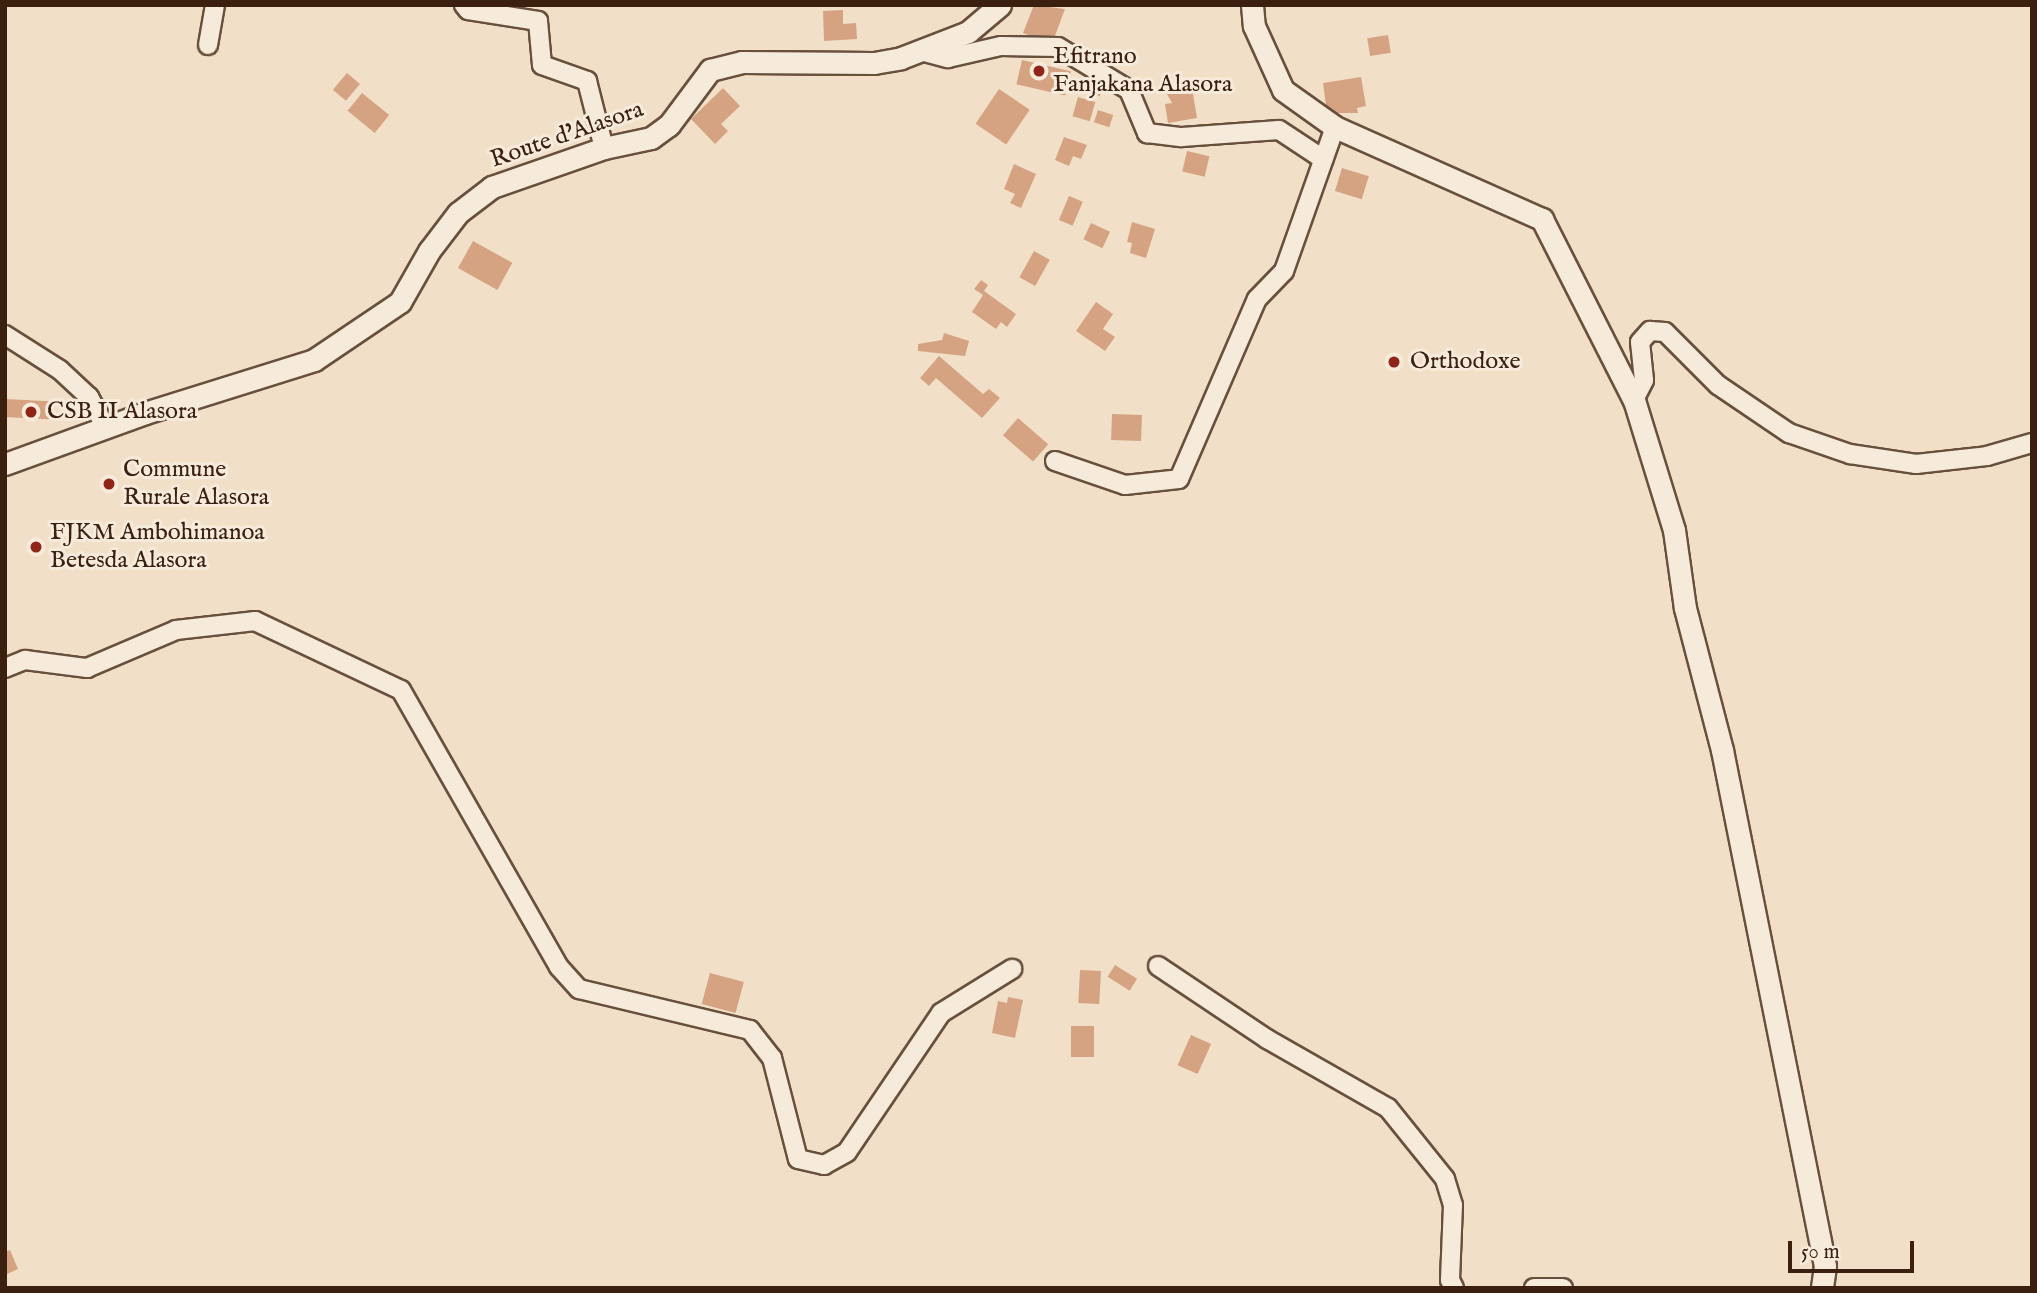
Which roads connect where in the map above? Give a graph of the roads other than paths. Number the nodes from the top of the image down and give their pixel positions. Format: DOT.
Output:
graph roads {
  1 [pos="215,5"];
  2 [pos="464,5"];
  3 [pos="1000,5"];
  4 [pos="1252,5"];
  5 [pos="208,45"];
  6 [pos="921,51"];
  7 [pos="1335,127"];
  8 [pos="604,148"];
  9 [pos="1323,159"];
  10 [pos="5,335"];
  11 [pos="1634,400"];
  12 [pos="105,426"];
  13 [pos="2032,443"];
  14 [pos="1055,461"];
  15 [pos="5,464"];
  16 [pos="5,668"];
  17 [pos="1158,966"];
  18 [pos="1012,969"];
  19 [pos="1454,1288"];
  20 [pos="1534,1288"];
  21 [pos="1563,1288"];
  22 [pos="1822,1288"];
  1 -- 5 [label="street"];
  2 -- 8 [label="street"];
  3 -- 6 [label="street, Route d'Alasora"];
  4 -- 7 [label="street"];
  6 -- 8 [label="street, Route d'Alasora"];
  6 -- 9 [label="street"];
  7 -- 9 [label="street"];
  7 -- 11 [label="street"];
  8 -- 12 [label="street, Route d'Alasora"];
  9 -- 14 [label="street"];
  10 -- 12 [label="street"];
  11 -- 13 [label="street"];
  11 -- 22 [label="street"];
  12 -- 15 [label="street, Route d'Alasora"];
  16 -- 18 [label="street"];
  17 -- 19 [label="street"];
  20 -- 21 [label="street"];
}
